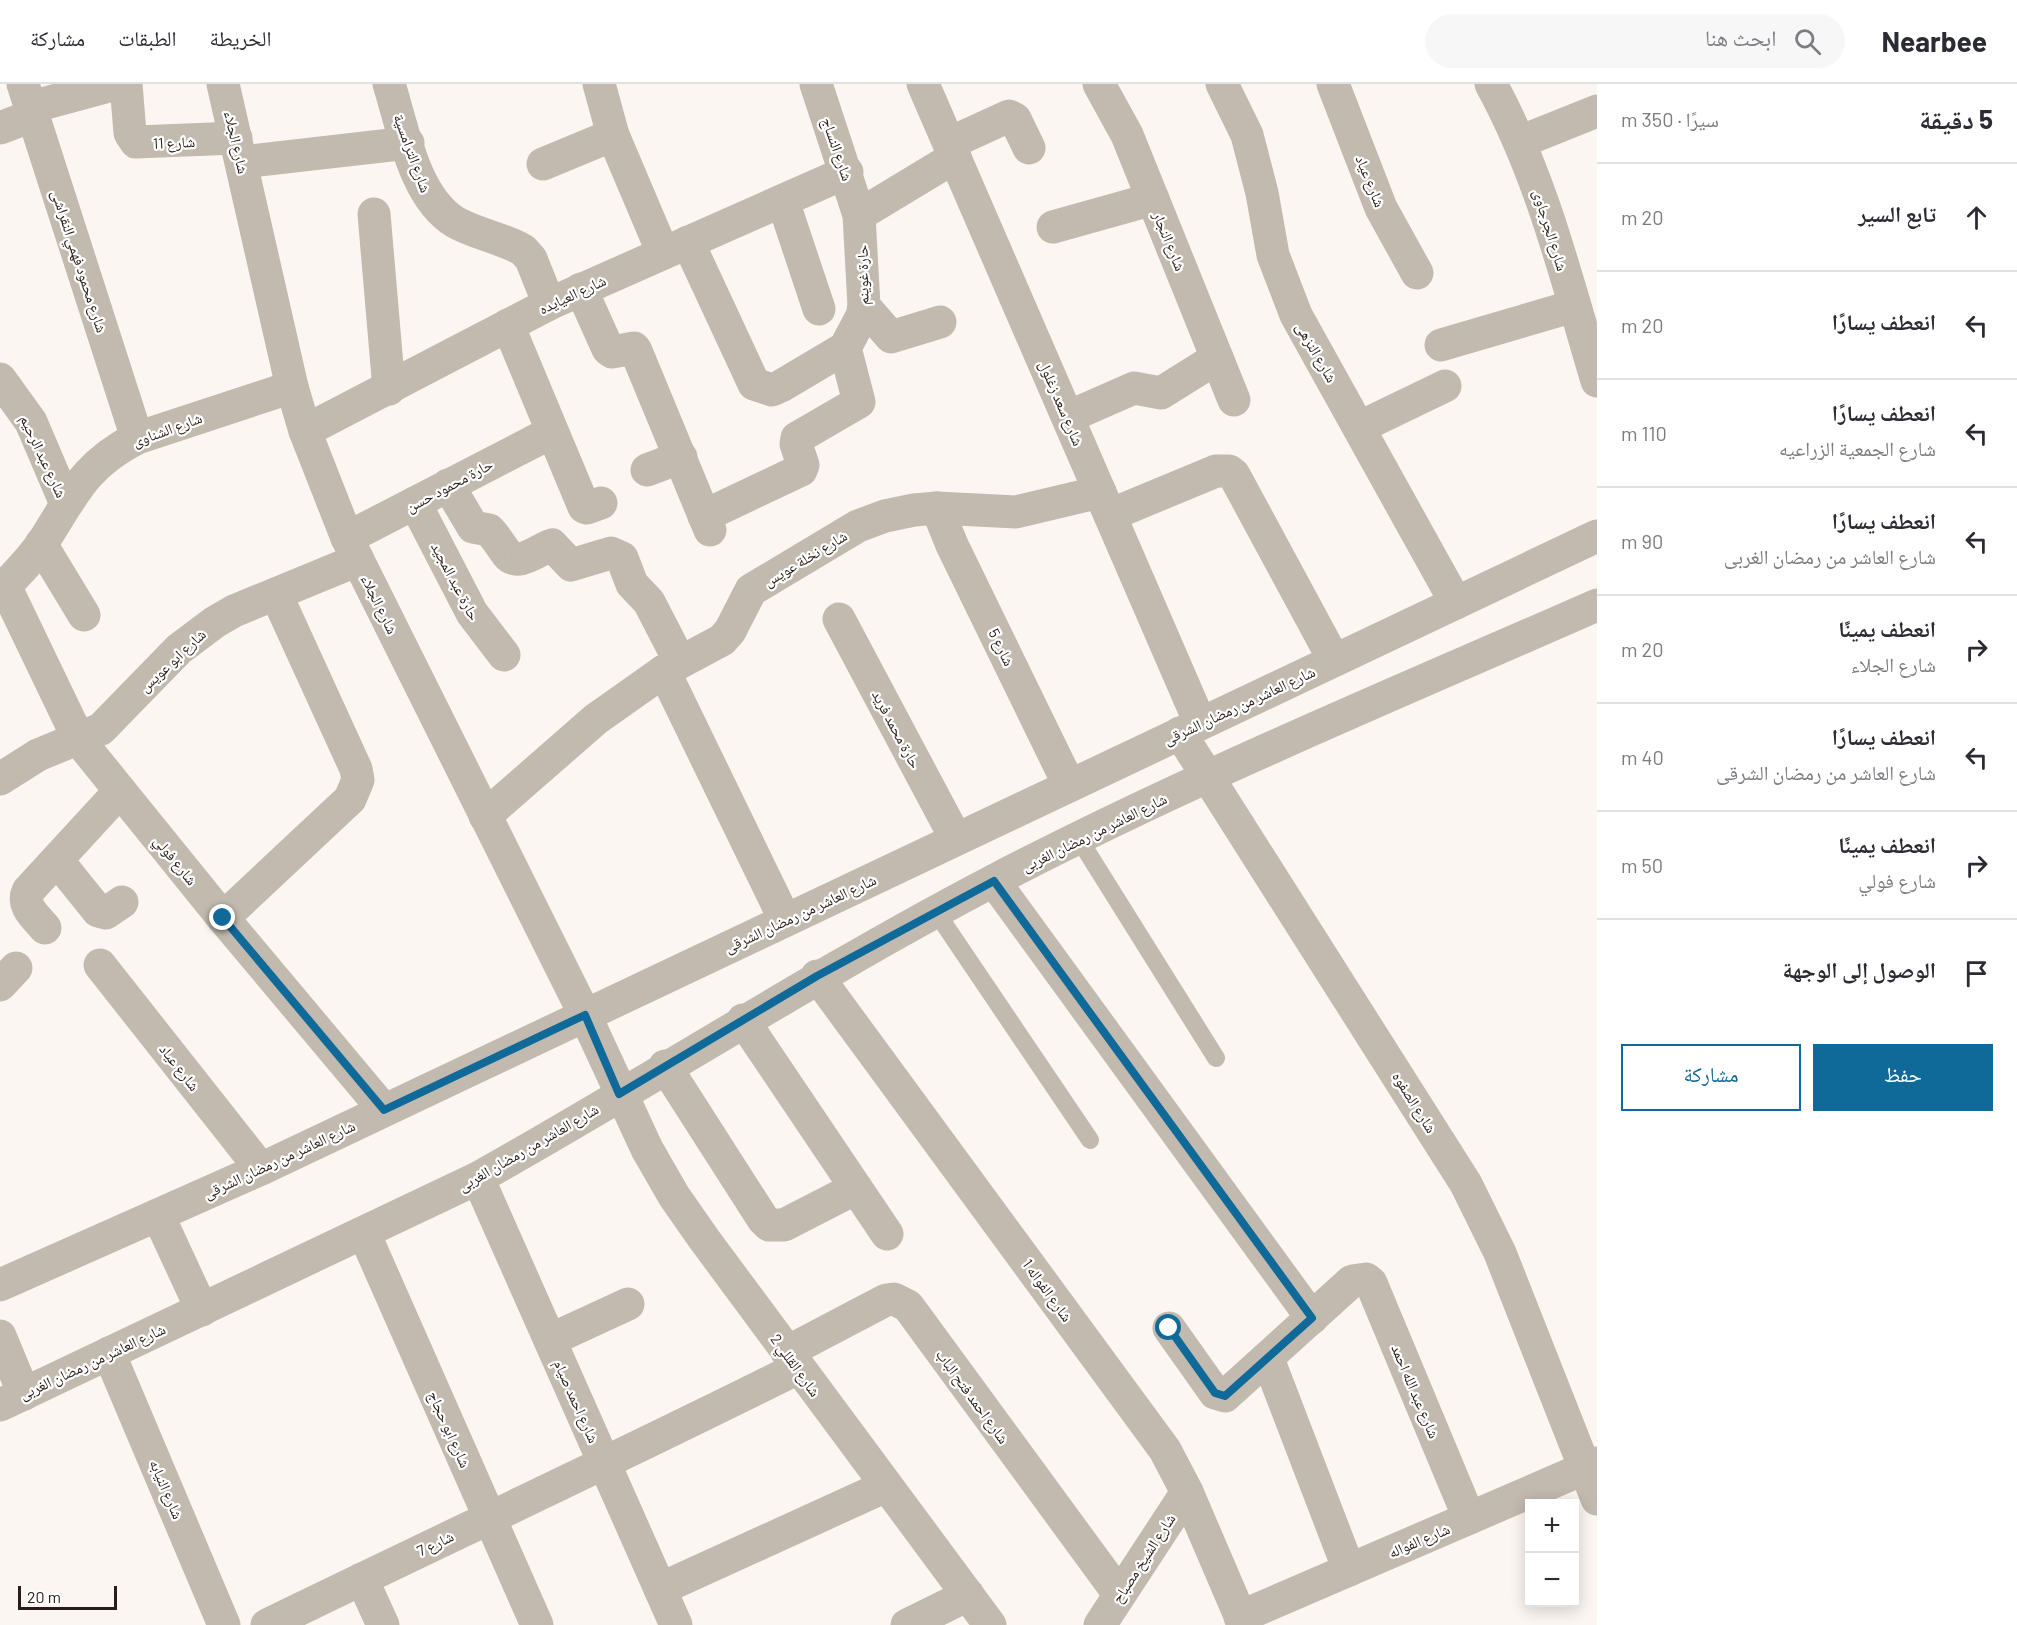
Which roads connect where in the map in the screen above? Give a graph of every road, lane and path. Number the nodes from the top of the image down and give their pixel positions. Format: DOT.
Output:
graph roads {
  1 [pos="116,84"];
  2 [pos="126,84"];
  3 [pos="223,84"];
  4 [pos="389,84"];
  5 [pos="599,84"];
  6 [pos="816,84"];
  7 [pos="923,84"];
  8 [pos="1099,84"];
  9 [pos="1222,84"];
  10 [pos="1333,84"];
  11 [pos="1491,84"];
  12 [pos="29,102"];
  13 [pos="1597,111"];
  14 [pos="0,128"];
  15 [pos="613,135"];
  16 [pos="1520,142"];
  17 [pos="408,143"];
  18 [pos="1029,148"];
  19 [pos="239,150"];
  20 [pos="952,150"];
  21 [pos="541,158"];
  22 [pos="847,172"];
  23 [pos="1153,199"];
  24 [pos="783,201"];
  25 [pos="374,214"];
  26 [pos="859,215"];
  27 [pos="1053,227"];
  28 [pos="676,248"];
  29 [pos="1417,273"];
  30 [pos="581,289"];
  31 [pos="549,303"];
  32 [pos="864,306"];
  33 [pos="1574,306"];
  34 [pos="819,309"];
  35 [pos="940,322"];
  36 [pos="508,325"];
  37 [pos="1441,345"];
  38 [pos="845,348"];
  39 [pos="1217,358"];
  40 [pos="1595,368"];
  41 [pos="1445,386"];
  42 [pos="292,387"];
  43 [pos="389,388"];
  44 [pos="5,394"];
  45 [pos="1234,400"];
  46 [pos="1068,417"];
  47 [pos="1360,427"];
  48 [pos="305,432"];
  49 [pos="552,432"];
  50 [pos="137,438"];
  51 [pos="681,457"];
  52 [pos="647,470"];
  53 [pos="448,485"];
  54 [pos="415,503"];
  55 [pos="601,503"];
  56 [pos="66,504"];
  57 [pos="1105,504"];
  58 [pos="938,508"];
  59 [pos="1597,536"];
  60 [pos="41,544"];
  61 [pos="353,549"];
  62 [pos="3,588"];
  63 [pos="276,594"];
  64 [pos="1456,603"];
  65 [pos="1597,605"];
  66 [pos="84,615"];
  67 [pos="839,619"];
  68 [pos="504,655"];
  69 [pos="1334,660"];
  70 [pos="672,667"];
  71 [pos="1190,728"];
  72 [pos="79,740"];
  73 [pos="1208,776"];
  74 [pos="0,779"];
  75 [pos="1069,785"];
  76 [pos="120,791"];
  77 [pos="485,816"];
  78 [pos="956,839"];
  79 [pos="1079,839"];
  80 [pos="57,860"];
  81 [pos="994,881"];
  82 [pos="122,902"];
  83 [pos="936,912"];
  84 [pos="223,918"];
  85 [pos="785,920"];
  86 [pos="45,928"];
  87 [pos="100,965"];
  88 [pos="817,976"];
  89 [pos="585,1015"];
  90 [pos="743,1020"];
  91 [pos="1216,1058"];
  92 [pos="665,1066"];
  93 [pos="619,1094"];
  94 [pos="384,1110"];
  95 [pos="1090,1140"];
  96 [pos="261,1169"];
  97 [pos="478,1178"];
  98 [pos="856,1188"];
  99 [pos="158,1215"];
  100 [pos="364,1233"];
  101 [pos="887,1233"];
  102 [pos="0,1285"];
  103 [pos="628,1304"];
  104 [pos="202,1310"];
  105 [pos="1312,1318"];
  106 [pos="1169,1328"];
  107 [pos="0,1336"];
  108 [pos="550,1340"];
  109 [pos="109,1353"];
  110 [pos="1268,1359"];
  111 [pos="793,1360"];
  112 [pos="12,1399"];
  113 [pos="606,1465"];
  114 [pos="1591,1466"];
  115 [pos="886,1486"];
  116 [pos="1187,1492"];
  117 [pos="1597,1499"];
  118 [pos="489,1517"];
  119 [pos="1469,1518"];
  120 [pos="1349,1570"];
  121 [pos="362,1579"];
  122 [pos="660,1589"];
  123 [pos="1119,1594"];
  124 [pos="968,1595"];
  125 [pos="1242,1621"];
  126 [pos="225,1625"];
  127 [pos="267,1625"];
  128 [pos="383,1625"];
  129 [pos="537,1625"];
  130 [pos="676,1625"];
  131 [pos="907,1625"];
  132 [pos="990,1625"];
  133 [pos="1100,1625"];
  1 -- 12 [label="street"];
  2 -- 19 [label="street, شارع 11"];
  3 -- 19 [label="street, شارع الجلاء"];
  4 -- 17 [label="street, شارع الترامسية"];
  5 -- 15 [label="street"];
  6 -- 22 [label="street, شارع النساج"];
  7 -- 20 [label="street, شارع سعد زغلول"];
  8 -- 23 [label="street, شارع النجار"];
  9 -- 47 [label="street, شارع النزهى"];
  10 -- 29 [label="street, شارع عياد"];
  11 -- 16 [label="street, شارع الجرجاوى"];
  12 -- 14 [label="street"];
  12 -- 50 [label="street, شارع محمود فهمي النقراشى"];
  13 -- 16 [label="street"];
  15 -- 21 [label="street"];
  15 -- 28 [label="street"];
  16 -- 33 [label="street, شارع الجرجاوى"];
  17 -- 19 [label="street"];
  17 -- 31 [label="street, شارع الترامسية"];
  18 -- 20 [label="street"];
  19 -- 42 [label="street, شارع الجلاء"];
  20 -- 26 [label="street"];
  20 -- 46 [label="street, شارع سعد زغلول"];
  22 -- 24 [label="street, شارع العيايده"];
  22 -- 26 [label="street, شارع النساج"];
  23 -- 27 [label="street"];
  23 -- 39 [label="street, شارع النجار"];
  24 -- 28 [label="street, شارع العيايده"];
  24 -- 34 [label="street"];
  25 -- 43 [label="street"];
  26 -- 32 [label="street, حارة غوينم"];
  28 -- 30 [label="street, شارع العيايده"];
  28 -- 38 [label="street"];
  30 -- 31 [label="street, شارع العيايده"];
  30 -- 51 [label="street"];
  31 -- 36 [label="street, شارع العيايده"];
  32 -- 35 [label="street"];
  32 -- 38 [label="street, حارة غوينم"];
  33 -- 37 [label="street"];
  33 -- 40 [label="street, شارع الجرجاوى"];
  36 -- 43 [label="street, شارع العيايده"];
  36 -- 49 [label="street"];
  38 -- 51 [label="street"];
  39 -- 45 [label="street, شارع النجار"];
  39 -- 46 [label="street"];
  41 -- 47 [label="street"];
  42 -- 48 [label="street, شارع الجلاء"];
  42 -- 50 [label="street, شارع الشناوى"];
  43 -- 48 [label="street, شارع العيايده"];
  44 -- 56 [label="street, شارع عبد الرحيم"];
  46 -- 57 [label="street, شارع سعد زغلول"];
  47 -- 64 [label="street, شارع النزهى"];
  48 -- 61 [label="street, شارع الجلاء"];
  49 -- 53 [label="street, حارة محمود حسن"];
  49 -- 55 [label="street"];
  50 -- 56 [label="street, شارع الشناوى"];
  51 -- 52 [label="street"];
  53 -- 54 [label="street, حارة محمود حسن"];
  53 -- 70 [label="street"];
  54 -- 61 [label="street, حارة محمود حسن"];
  54 -- 68 [label="street, حارة عبد المجيد"];
  56 -- 60 [label="street, شارع الشناوى"];
  57 -- 58 [label="street, شارع نخلة عويس"];
  57 -- 69 [label="street, شارع نخلة عويس"];
  57 -- 71 [label="street, شارع سعد زغلول"];
  58 -- 70 [label="street, شارع نخلة عويس"];
  58 -- 75 [label="street, شارع 5"];
  59 -- 64 [label="street, شارع العاشر من رمضان الشرقى"];
  60 -- 62 [label="street, شارع الشناوى"];
  60 -- 66 [label="street"];
  61 -- 63 [label="street, شارع ابو عويس"];
  61 -- 77 [label="street, شارع الجلاء"];
  62 -- 72 [label="street, شارع فولي"];
  63 -- 72 [label="street, شارع ابو عويس"];
  63 -- 84 [label="street"];
  64 -- 69 [label="street, شارع العاشر من رمضان الشرقى"];
  65 -- 73 [label="street, شارع العاشر من رمضان الغربى"];
  67 -- 78 [label="street, حارة محمد فريد"];
  69 -- 71 [label="street, شارع العاشر من رمضان الشرقى"];
  70 -- 77 [label="street, شارع نخلة عويس"];
  70 -- 85 [label="street"];
  71 -- 73 [label="street, شارع الصفوه"];
  71 -- 75 [label="street, شارع العاشر من رمضان الشرقى"];
  72 -- 74 [label="street, شارع ابو عويس"];
  72 -- 76 [label="street, شارع فولي"];
  73 -- 79 [label="street, شارع العاشر من رمضان الغربى"];
  73 -- 114 [label="street, شارع الصفوه"];
  75 -- 78 [label="street, شارع العاشر من رمضان الشرقى"];
  76 -- 80 [label="street"];
  76 -- 84 [label="street, شارع فولي"];
  77 -- 89 [label="street, شارع الجلاء"];
  78 -- 85 [label="street, شارع العاشر من رمضان الشرقى"];
  79 -- 81 [label="street, شارع العاشر من رمضان الغربى"];
  79 -- 91 [label="lane"];
  80 -- 82 [label="street"];
  80 -- 86 [label="street"];
  81 -- 83 [label="street, شارع العاشر من رمضان الغربى"];
  81 -- 105 [label="street"];
  83 -- 88 [label="street, شارع العاشر من رمضان الغربى"];
  83 -- 95 [label="lane"];
  84 -- 94 [label="street, شارع فولي"];
  85 -- 89 [label="street, شارع العاشر من رمضان الشرقى"];
  87 -- 96 [label="street, شارع عياد"];
  88 -- 90 [label="street, شارع العاشر من رمضان الغربى"];
  88 -- 116 [label="street, شارع الفواله 1"];
  89 -- 93 [label="street, شارع الجلاء"];
  89 -- 94 [label="street, شارع العاشر من رمضان الشرقى"];
  90 -- 92 [label="street, شارع العاشر من رمضان الغربى"];
  90 -- 98 [label="street"];
  92 -- 93 [label="street, شارع العاشر من رمضان الغربى"];
  92 -- 98 [label="street"];
  93 -- 97 [label="street, شارع العاشر من رمضان الغربى"];
  93 -- 111 [label="street, شارع القللي 2"];
  94 -- 96 [label="street, شارع العاشر من رمضان الشرقى"];
  96 -- 99 [label="street, شارع العاشر من رمضان الشرقى"];
  97 -- 100 [label="street, شارع العاشر من رمضان الغربى"];
  97 -- 108 [label="street, شارع احمد صيام"];
  98 -- 101 [label="street"];
  99 -- 102 [label="street, شارع العاشر من رمضان الشرقى"];
  99 -- 104 [label="street"];
  100 -- 104 [label="street, شارع العاشر من رمضان الغربى"];
  100 -- 118 [label="street, شارع ابو حجاج"];
  103 -- 108 [label="street"];
  104 -- 109 [label="street, شارع العاشر من رمضان الغربى"];
  105 -- 110 [label="street"];
  105 -- 119 [label="street, شارع عبد الله احمد"];
  106 -- 110 [label="street"];
  107 -- 112 [label="street"];
  108 -- 113 [label="street, شارع احمد صيام"];
  109 -- 112 [label="street, شارع العاشر من رمضان الغربى"];
  109 -- 126 [label="street, شارع النيابه"];
  110 -- 120 [label="street"];
  111 -- 113 [label="street, شارع احمد فتح الباب"];
  111 -- 115 [label="street, شارع القللي 2"];
  111 -- 123 [label="street, شارع احمد فتح الباب"];
  113 -- 118 [label="street, شارع 7"];
  113 -- 122 [label="street, شارع احمد صيام"];
  114 -- 117 [label="street, شارع الصفوه"];
  114 -- 119 [label="street, شارع الفواله"];
  115 -- 122 [label="street"];
  115 -- 124 [label="street, شارع القللي 2"];
  116 -- 123 [label="street, شارع الشيخ مصباح"];
  116 -- 125 [label="street, شارع الفواله 1"];
  118 -- 121 [label="street, شارع 7"];
  118 -- 129 [label="street, شارع ابو حجاج"];
  119 -- 120 [label="street, شارع الفواله"];
  120 -- 125 [label="street, شارع الفواله"];
  121 -- 127 [label="street, شارع 7"];
  121 -- 128 [label="street"];
  122 -- 130 [label="street, شارع احمد صيام"];
  123 -- 133 [label="street, شارع الشيخ مصباح"];
  124 -- 131 [label="street"];
  124 -- 132 [label="street, شارع القللي 2"];
}
